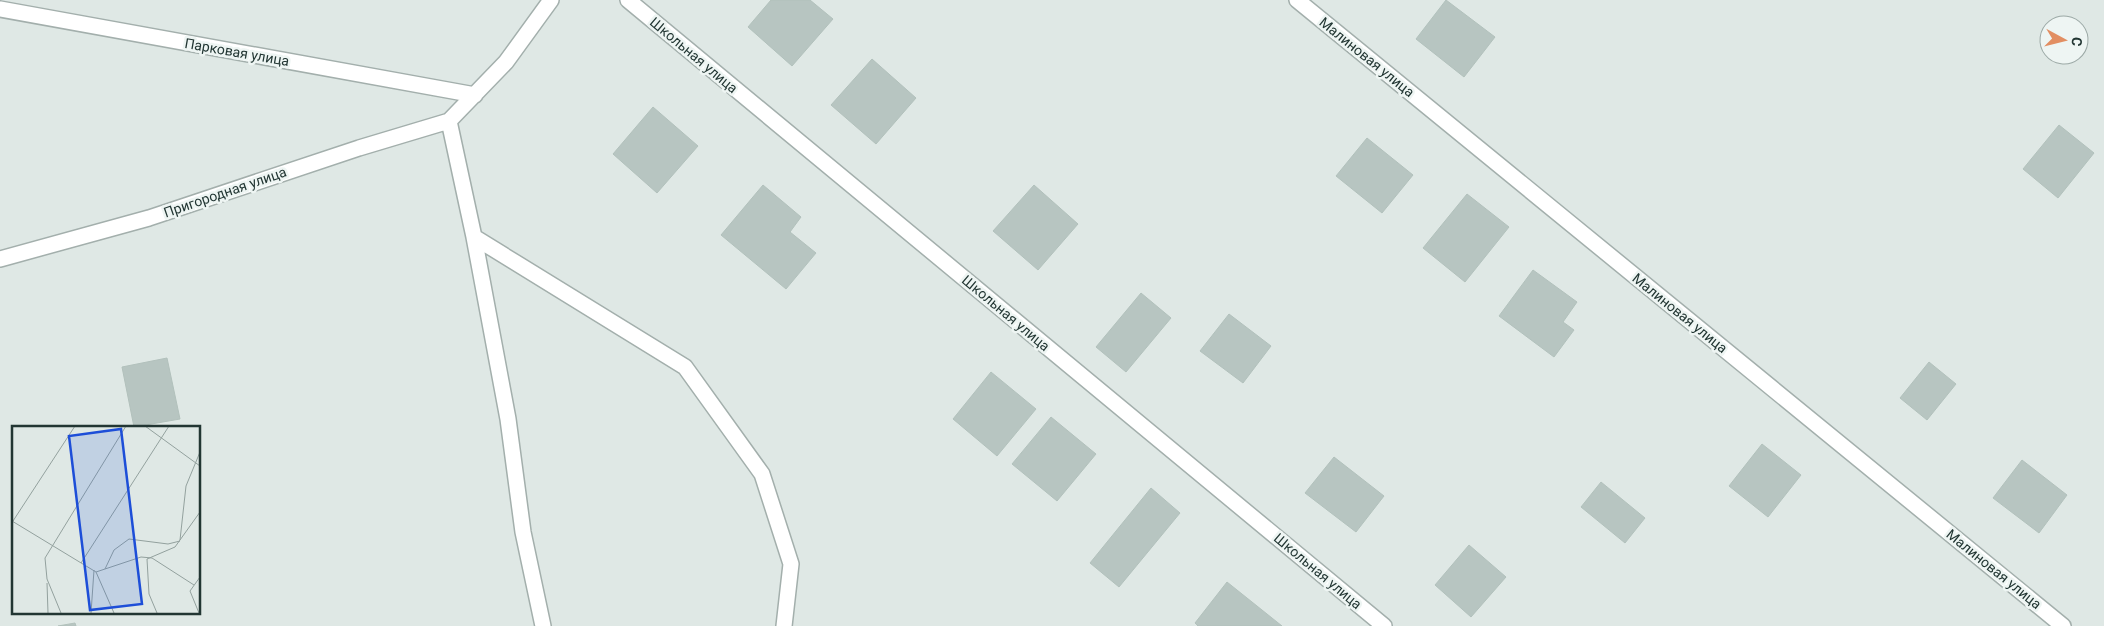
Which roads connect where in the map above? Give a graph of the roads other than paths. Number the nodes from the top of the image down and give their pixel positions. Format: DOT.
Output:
graph roads {
  1 [pos="551,0"];
  2 [pos="628,0"];
  3 [pos="1297,0"];
  4 [pos="0,9"];
  5 [pos="475,95"];
  6 [pos="449,121"];
  7 [pos="474,237"];
  8 [pos="0,259"];
  9 [pos="543,626"];
  10 [pos="784,626"];
  11 [pos="1384,626"];
  12 [pos="2063,626"];
  1 -- 5 [label="street"];
  2 -- 11 [label="street, Школьная улица"];
  3 -- 12 [label="street, Малиновая улица"];
  4 -- 5 [label="street, Парковая улица"];
  5 -- 6 [label="street"];
  6 -- 7 [label="street"];
  6 -- 8 [label="street, Пригородная улица"];
  7 -- 9 [label="street"];
  7 -- 10 [label="street"];
}
